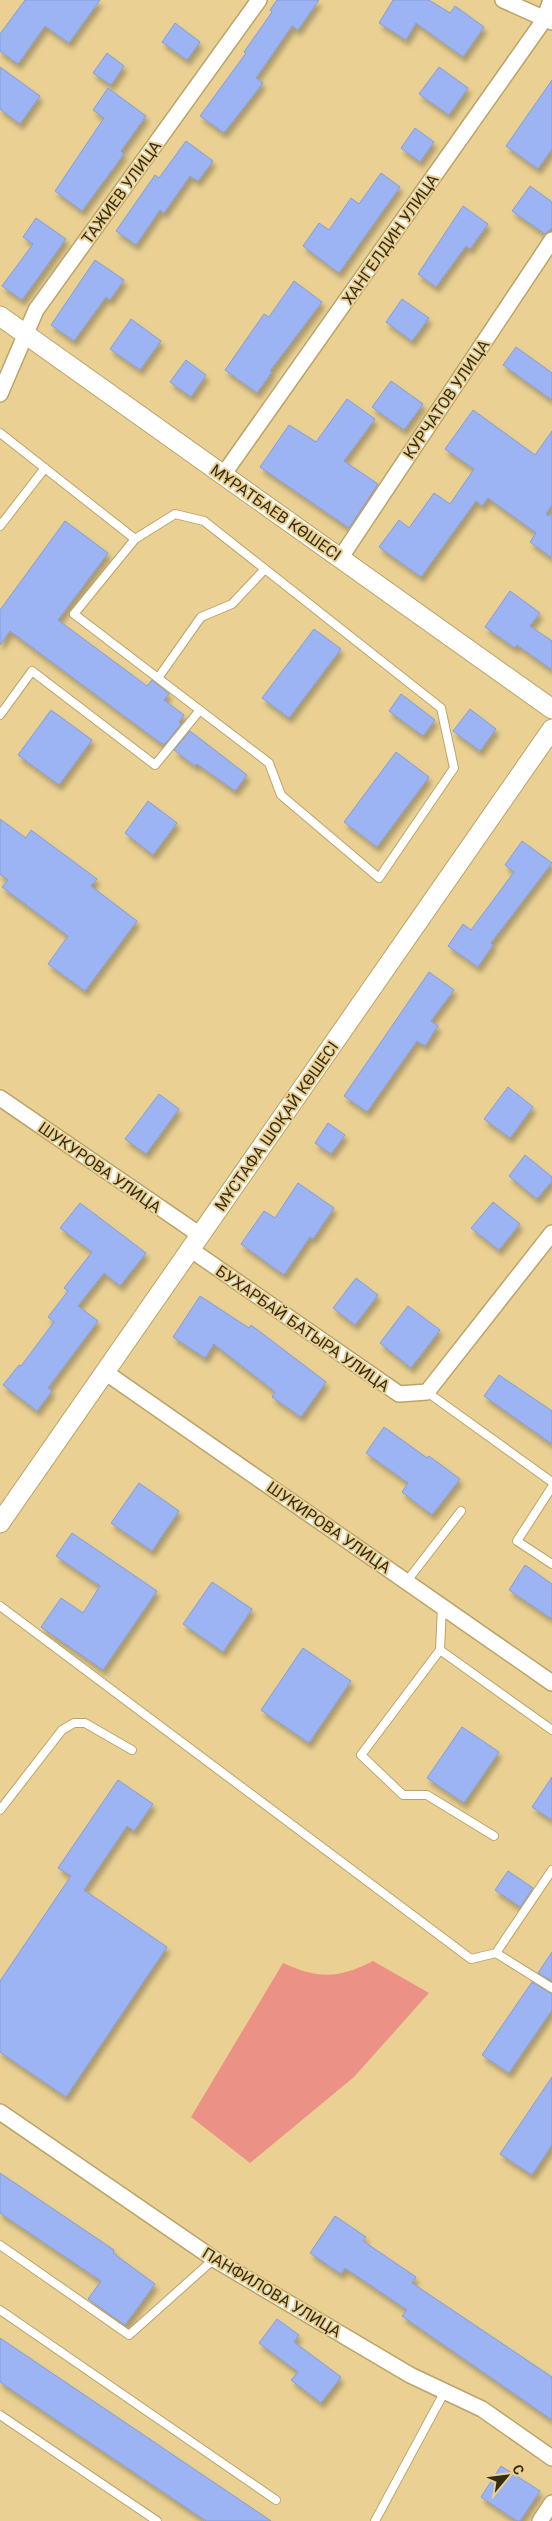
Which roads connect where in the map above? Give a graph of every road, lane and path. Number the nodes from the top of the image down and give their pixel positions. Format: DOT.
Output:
graph roads {
  1 [pos="259,0"];
  2 [pos="503,0"];
  3 [pos="551,0"];
  4 [pos="548,21"];
  5 [pos="552,240"];
  6 [pos="0,316"];
  7 [pos="25,333"];
  8 [pos="0,394"];
  9 [pos="0,433"];
  10 [pos="45,468"];
  11 [pos="223,475"];
  12 [pos="0,526"];
  13 [pos="135,539"];
  14 [pos="341,557"];
  15 [pos="265,569"];
  16 [pos="158,678"];
  17 [pos="552,708"];
  18 [pos="200,710"];
  19 [pos="0,715"];
  20 [pos="552,730"];
  21 [pos="0,1098"];
  22 [pos="551,1238"];
  23 [pos="195,1242"];
  24 [pos="105,1372"];
  25 [pos="427,1392"];
  26 [pos="552,1482"];
  27 [pos="552,1487"];
  28 [pos="461,1511"];
  29 [pos="0,1523"];
  30 [pos="552,1564"];
  31 [pos="407,1581"];
  32 [pos="0,1606"];
  33 [pos="442,1606"];
  34 [pos="440,1650"];
  35 [pos="552,1683"];
  36 [pos="552,1730"];
  37 [pos="132,1750"];
  38 [pos="0,1810"];
  39 [pos="494,1836"];
  40 [pos="552,1870"];
  41 [pos="496,1953"];
  42 [pos="552,1988"];
  43 [pos="0,2112"];
  44 [pos="0,2245"];
  45 [pos="214,2259"];
  46 [pos="0,2310"];
  47 [pos="444,2391"];
  48 [pos="0,2415"];
  49 [pos="552,2458"];
  50 [pos="276,2500"];
  51 [pos="552,2503"];
  52 [pos="157,2521"];
  53 [pos="375,2521"];
  54 [pos="540,2521"];
  1 -- 7 [label="street, ТАЖИЕВ УЛИЦА"];
  2 -- 4 [label="street"];
  3 -- 4 [label="street, ХАНГЕЛДИН УЛИЦА"];
  4 -- 11 [label="street, ХАНГЕЛДИН УЛИЦА"];
  5 -- 14 [label="street, КУРЧАТОВ УЛИЦА"];
  6 -- 7 [label="street, МҰРАТБАЕВ КӨШЕСІ"];
  7 -- 8 [label="street, ТАЖИЕВ УЛИЦА"];
  7 -- 11 [label="street, МҰРАТБАЕВ КӨШЕСІ"];
  9 -- 10 [label="lane"];
  10 -- 12 [label="lane"];
  10 -- 13 [label="lane"];
  11 -- 14 [label="street, МҰРАТБАЕВ КӨШЕСІ"];
  13 -- 15 [label="lane"];
  13 -- 16 [label="lane"];
  14 -- 17 [label="street, МҰРАТБАЕВ КӨШЕСІ"];
  15 -- 16 [label="lane"];
  15 -- 18 [label="lane"];
  16 -- 18 [label="lane"];
  18 -- 19 [label="lane"];
  20 -- 23 [label="street, МҰСТАФА ШОҚАЙ КӨШЕСІ"];
  21 -- 23 [label="street, ШУКУРОВА УЛИЦА"];
  22 -- 25 [label="street"];
  23 -- 24 [label="street, МҰСТАФА ШОҚАЙ КӨШЕСІ"];
  23 -- 25 [label="street, БУХАРБАЙ БАТЫРА УЛИЦА"];
  24 -- 29 [label="street, МҰСТАФА ШОҚАЙ КӨШЕСІ"];
  24 -- 31 [label="street, ШУКИРОВА УЛИЦА"];
  25 -- 26 [label="lane"];
  27 -- 30 [label="lane"];
  28 -- 31 [label="lane"];
  31 -- 33 [label="street, ШУКИРОВА УЛИЦА"];
  32 -- 41 [label="lane"];
  33 -- 34 [label="lane"];
  33 -- 35 [label="street, ШУКИРОВА УЛИЦА"];
  34 -- 36 [label="lane"];
  34 -- 39 [label="lane"];
  37 -- 38 [label="lane"];
  40 -- 41 [label="lane"];
  41 -- 42 [label="lane"];
  43 -- 45 [label="street, ПАНФИЛОВА УЛИЦА"];
  44 -- 45 [label="lane"];
  45 -- 47 [label="street, ПАНФИЛОВА УЛИЦА"];
  46 -- 50 [label="lane"];
  47 -- 49 [label="street, ПАНФИЛОВА УЛИЦА"];
  47 -- 53 [label="lane"];
  48 -- 52 [label="lane"];
  51 -- 54 [label="street"];
}
